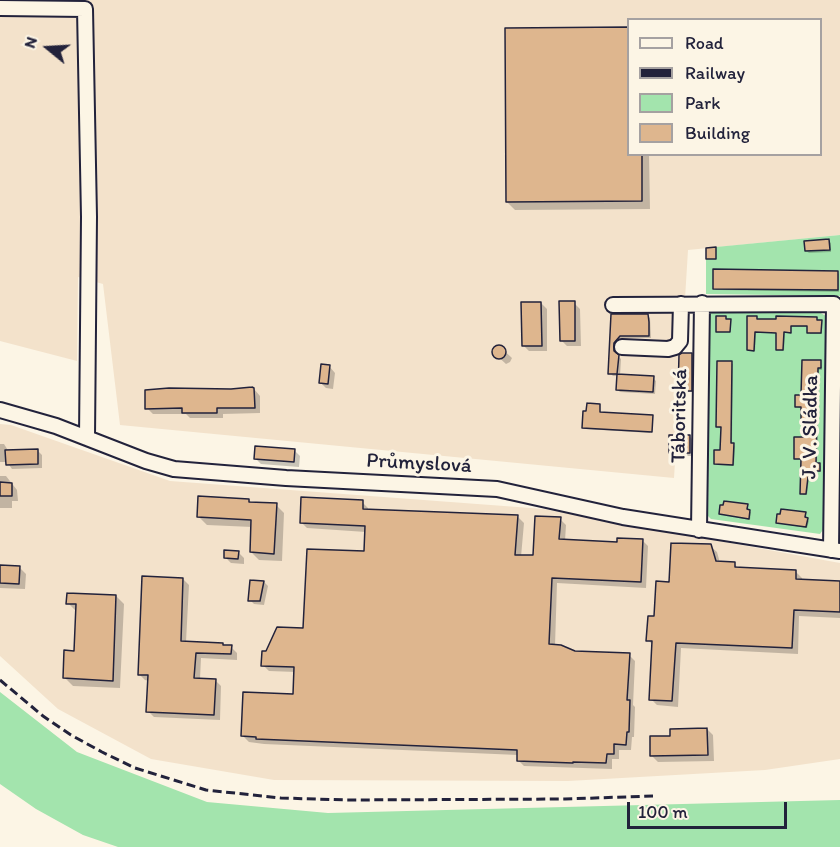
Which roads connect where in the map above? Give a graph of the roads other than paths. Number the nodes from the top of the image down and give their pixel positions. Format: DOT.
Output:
graph roads {
  1 [pos="0,8"];
  2 [pos="702,303"];
  3 [pos="681,304"];
  4 [pos="613,305"];
  5 [pos="622,346"];
  6 [pos="0,410"];
  7 [pos="87,438"];
  8 [pos="699,530"];
  9 [pos="835,551"];
  1 -- 7 [label="street"];
  2 -- 3 [label="street"];
  2 -- 8 [label="street, Táboritská"];
  2 -- 9 [label="street, J. V. Sládka"];
  3 -- 4 [label="street"];
  3 -- 5 [label="street"];
  6 -- 7 [label="street, Průmyslová"];
  7 -- 8 [label="street, Průmyslová"];
  8 -- 9 [label="street, Průmyslová"];
}
